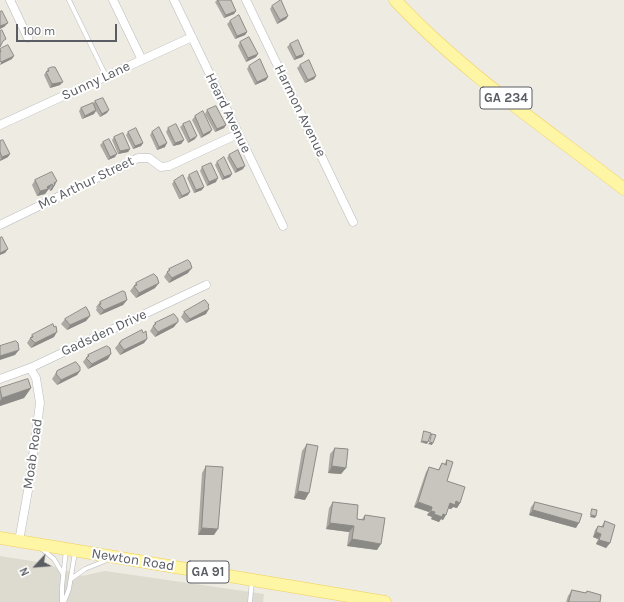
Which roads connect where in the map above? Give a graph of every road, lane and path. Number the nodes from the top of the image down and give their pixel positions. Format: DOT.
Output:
graph roads {
  1 [pos="10,0"];
  2 [pos="69,0"];
  3 [pos="113,0"];
  4 [pos="174,0"];
  5 [pos="246,0"];
  6 [pos="394,0"];
  7 [pos="192,37"];
  8 [pos="28,38"];
  9 [pos="142,60"];
  10 [pos="106,76"];
  11 [pos="0,125"];
  12 [pos="238,134"];
  13 [pos="624,189"];
  14 [pos="353,222"];
  15 [pos="0,225"];
  16 [pos="283,226"];
  17 [pos="206,285"];
  18 [pos="30,368"];
  19 [pos="0,379"];
  20 [pos="0,538"];
  21 [pos="19,541"];
  22 [pos="31,543"];
  23 [pos="71,550"];
  24 [pos="114,557"];
  25 [pos="63,574"];
  26 [pos="70,579"];
  27 [pos="252,579"];
  28 [pos="63,602"];
  29 [pos="250,602"];
  30 [pos="385,602"];
  1 -- 8 [label="street"];
  2 -- 10 [label="lane"];
  3 -- 9 [label="street"];
  4 -- 7 [label="street, Heard Avenue"];
  5 -- 14 [label="street, Harmon Avenue"];
  6 -- 13 [label="main road, GA 234"];
  7 -- 9 [label="street, Sunny Lane"];
  7 -- 12 [label="street, Heard Avenue"];
  9 -- 10 [label="street, Sunny Lane"];
  10 -- 11 [label="street, Sunny Lane"];
  12 -- 15 [label="street, Mc Arthur Street"];
  12 -- 16 [label="street, Heard Avenue"];
  17 -- 18 [label="street, Gadsden Drive"];
  18 -- 19 [label="street, Gadsden Drive"];
  18 -- 21 [label="street, Moab Road"];
  20 -- 21 [label="main road, Newton Road / GA 91"];
  21 -- 22 [label="main road, Newton Road / GA 91"];
  22 -- 23 [label="main road, Newton Road / GA 91"];
  22 -- 25 [label="lane"];
  23 -- 24 [label="main road, Newton Road / GA 91"];
  23 -- 25 [label="lane"];
  23 -- 26 [label="lane"];
  24 -- 26 [label="lane"];
  24 -- 27 [label="main road, Newton Road / GA 91"];
  25 -- 28 [label="lane"];
  26 -- 28 [label="lane"];
  27 -- 29 [label="lane"];
  27 -- 30 [label="main road, Newton Road / GA 91"];
}
